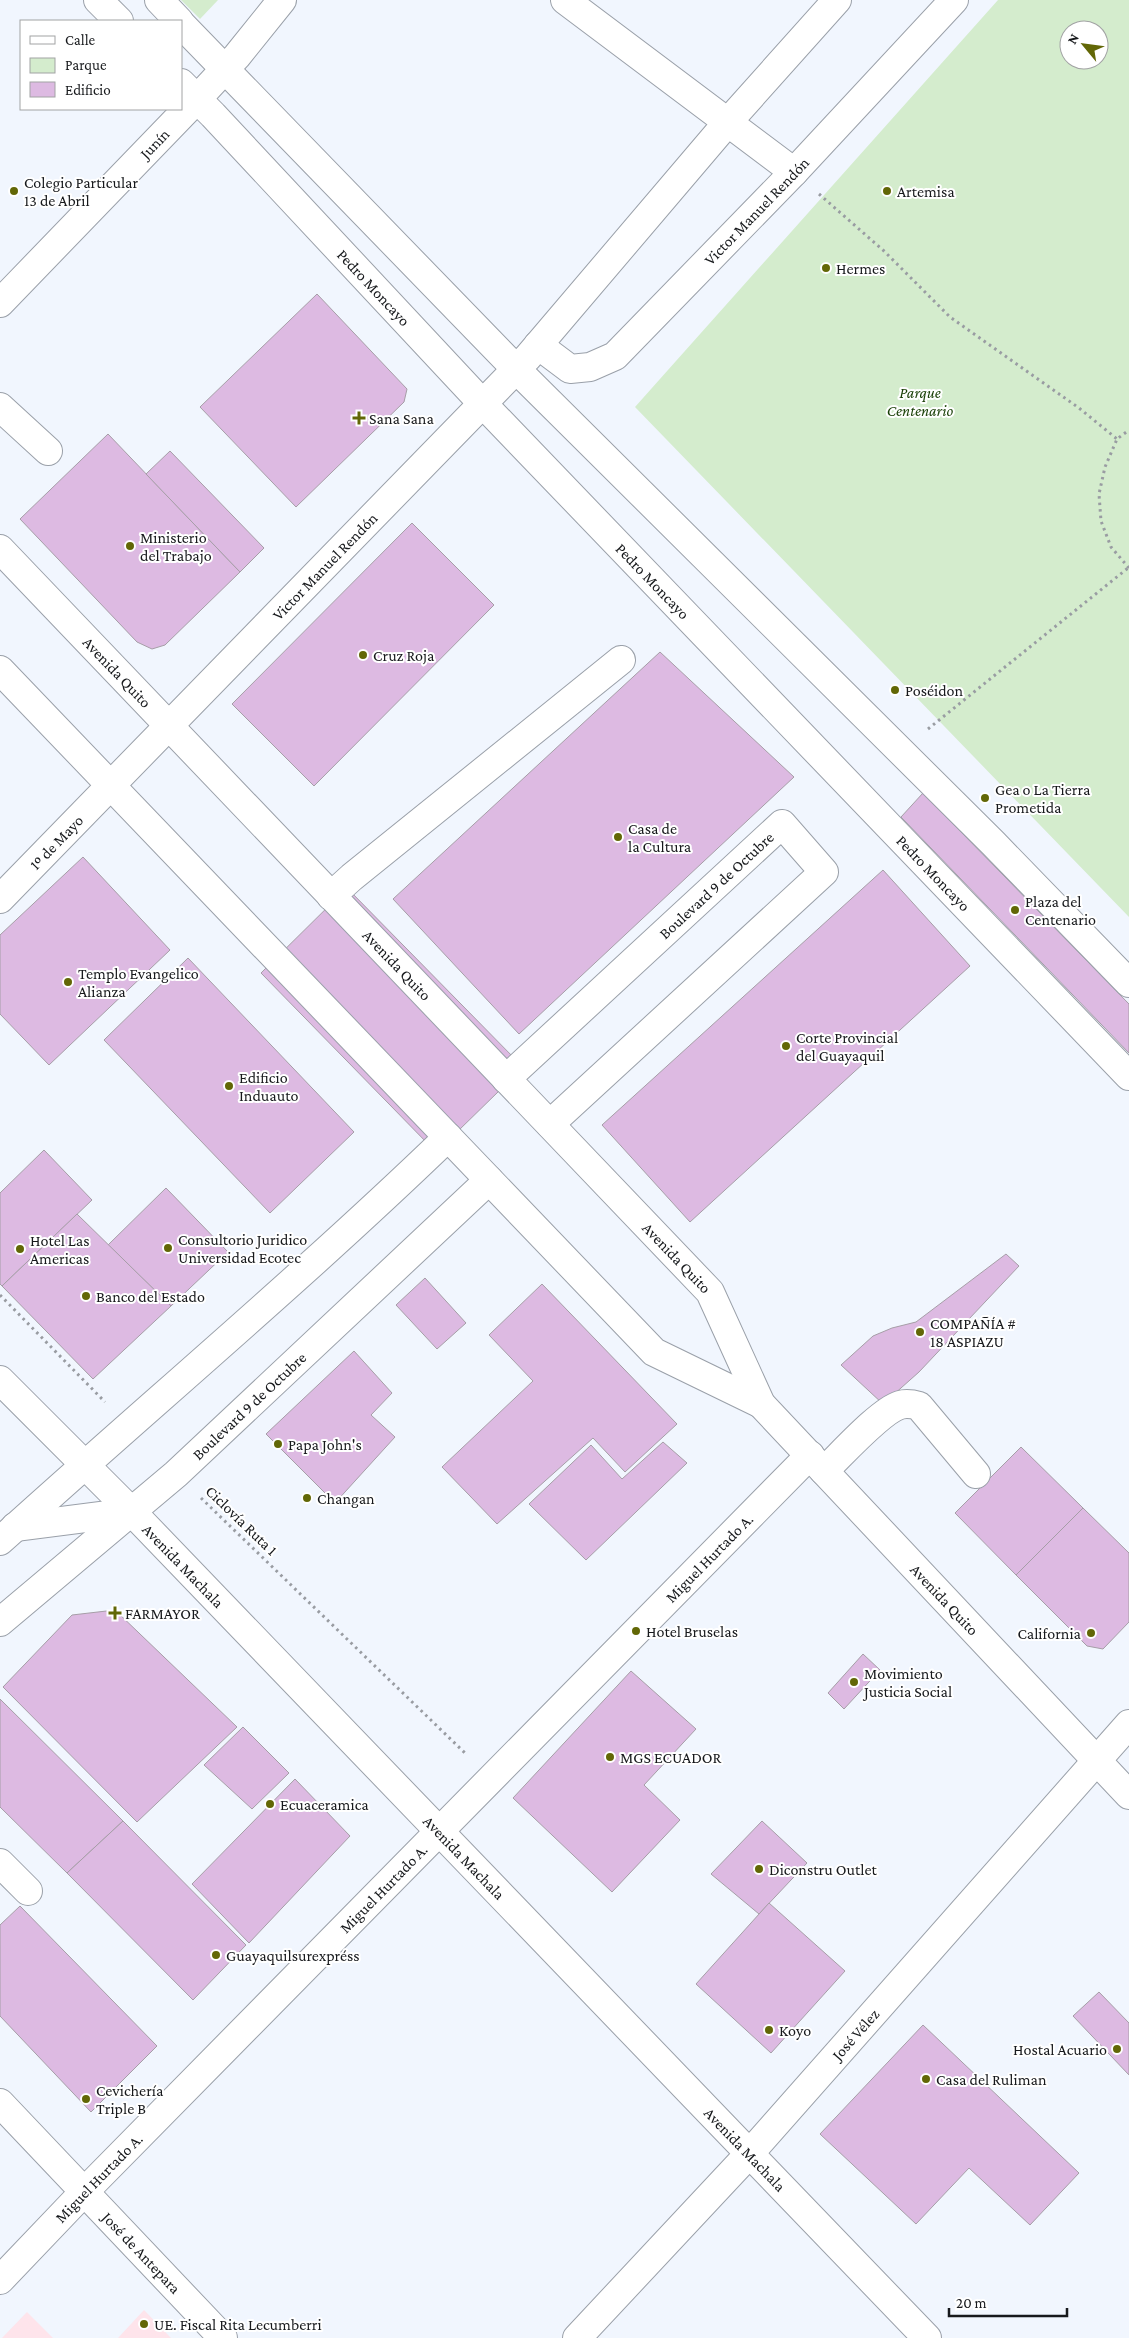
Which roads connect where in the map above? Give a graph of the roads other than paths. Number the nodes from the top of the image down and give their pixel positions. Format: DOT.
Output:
graph roads {
  1 [pos="98,0"];
  2 [pos="159,0"];
  3 [pos="282,0"];
  4 [pos="565,0"];
  5 [pos="837,0"];
  6 [pos="954,0"];
  7 [pos="118,20"];
  8 [pos="178,20"];
  9 [pos="182,24"];
  10 [pos="223,70"];
  11 [pos="189,91"];
  12 [pos="172,110"];
  13 [pos="727,123"];
  14 [pos="794,172"];
  15 [pos="0,303"];
  16 [pos="538,345"];
  17 [pos="516,369"];
  18 [pos="483,404"];
  19 [pos="0,407"];
  20 [pos="48,451"];
  21 [pos="0,549"];
  22 [pos="621,660"];
  23 [pos="0,670"];
  24 [pos="170,726"];
  25 [pos="111,785"];
  26 [pos="332,896"];
  27 [pos="0,899"];
  28 [pos="1129,983"];
  29 [pos="1129,1076"];
  30 [pos="506,1079"];
  31 [pos="550,1124"];
  32 [pos="448,1137"];
  33 [pos="490,1180"];
  34 [pos="0,1380"];
  35 [pos="761,1404"];
  36 [pos="817,1463"];
  37 [pos="85,1464"];
  38 [pos="976,1474"];
  39 [pos="132,1512"];
  40 [pos="8,1534"];
  41 [pos="0,1622"];
  42 [pos="1129,1724"];
  43 [pos="1096,1760"];
  44 [pos="1129,1795"];
  45 [pos="440,1832"];
  46 [pos="0,1862"];
  47 [pos="28,1891"];
  48 [pos="0,2103"];
  49 [pos="750,2153"];
  50 [pos="84,2192"];
  51 [pos="0,2280"];
  52 [pos="223,2338"];
  53 [pos="577,2338"];
  54 [pos="927,2338"];
  1 -- 7 [label="street"];
  2 -- 8 [label="street"];
  3 -- 10 [label="street, Junín"];
  4 -- 13 [label="street"];
  5 -- 13 [label="street, Victor Manuel Rendón"];
  6 -- 14 [label="street, Victor Manuel Rendón"];
  9 -- 10 [label="street"];
  10 -- 11 [label="street, Junín"];
  10 -- 17 [label="street"];
  11 -- 18 [label="street, Pedro Moncayo"];
  12 -- 15 [label="street, Junín"];
  13 -- 14 [label="street"];
  13 -- 16 [label="street, Victor Manuel Rendón"];
  14 -- 16 [label="street, Victor Manuel Rendón"];
  16 -- 17 [label="street, Victor Manuel Rendón"];
  17 -- 18 [label="street, Victor Manuel Rendón"];
  17 -- 28 [label="street"];
  18 -- 24 [label="street, Victor Manuel Rendón"];
  18 -- 29 [label="street, Pedro Moncayo"];
  19 -- 20 [label="street"];
  21 -- 24 [label="street, Avenida Quito"];
  22 -- 26 [label="street"];
  23 -- 25 [label="street, Avenida Quito"];
  24 -- 25 [label="street, Victor Manuel Rendón"];
  24 -- 26 [label="street, Avenida Quito"];
  25 -- 27 [label="street, 1º de Mayo"];
  25 -- 32 [label="street, Avenida Quito"];
  26 -- 30 [label="street, Avenida Quito"];
  30 -- 31 [label="street, Avenida Quito"];
  30 -- 31 [label="street, Boulevard 9 de Octubre"];
  31 -- 35 [label="street, Avenida Quito"];
  32 -- 33 [label="street, Avenida Quito"];
  32 -- 37 [label="street"];
  33 -- 35 [label="street, Avenida Quito"];
  33 -- 39 [label="street, Boulevard 9 de Octubre"];
  34 -- 37 [label="street, Avenida Machala"];
  35 -- 36 [label="street, Avenida Quito"];
  36 -- 38 [label="street, Miguel Hurtado A."];
  36 -- 43 [label="street, Avenida Quito"];
  36 -- 45 [label="street, Miguel Hurtado A."];
  37 -- 39 [label="street, Avenida Machala"];
  37 -- 40 [label="street"];
  39 -- 40 [label="street"];
  39 -- 41 [label="street, Boulevard 9 de Octubre"];
  39 -- 45 [label="street, Avenida Machala"];
  42 -- 43 [label="street, José Vélez"];
  43 -- 44 [label="street, Avenida Quito"];
  43 -- 49 [label="street, José Vélez"];
  45 -- 49 [label="street, Avenida Machala"];
  45 -- 50 [label="street, Miguel Hurtado A."];
  46 -- 47 [label="street"];
  48 -- 50 [label="street, José de Antepara"];
  49 -- 53 [label="street, José Vélez"];
  49 -- 54 [label="street, Avenida Machala"];
  50 -- 51 [label="street, Miguel Hurtado A."];
  50 -- 52 [label="street, José de Antepara"];
}
